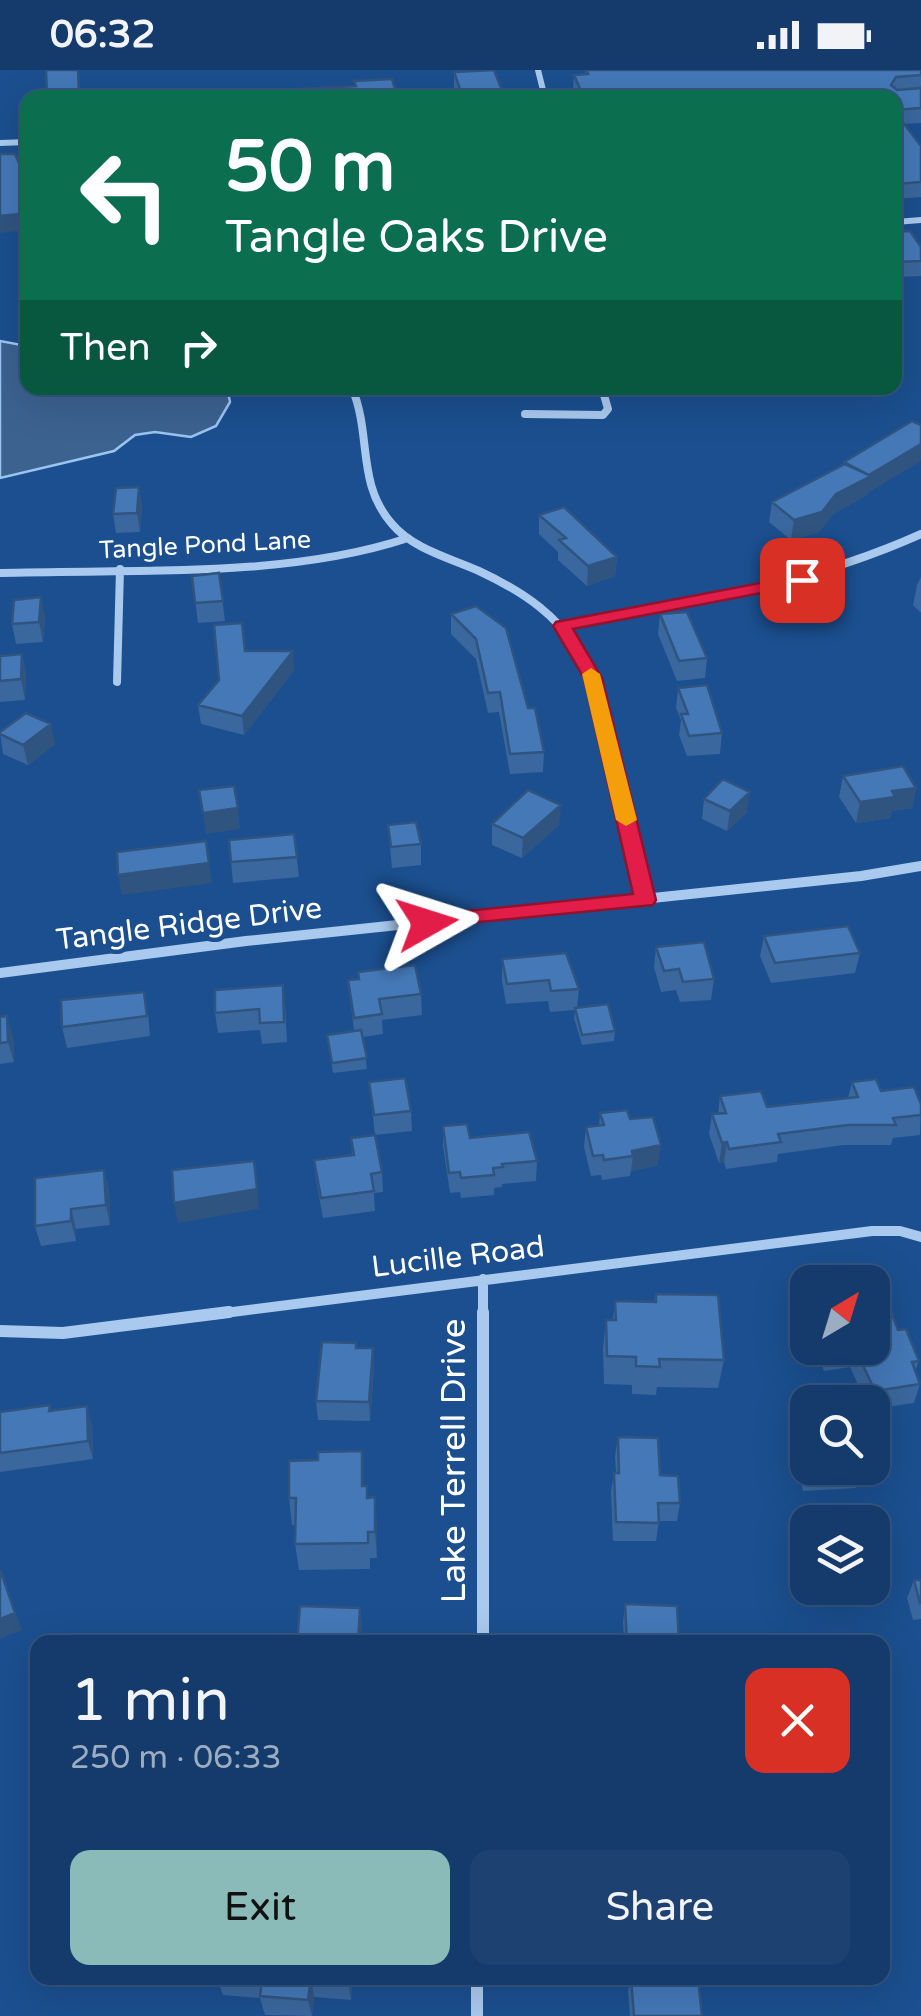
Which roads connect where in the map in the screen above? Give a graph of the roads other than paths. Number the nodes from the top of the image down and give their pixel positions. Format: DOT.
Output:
graph roads {
  1 [pos="355,395"];
  2 [pos="604,395"];
  3 [pos="525,414"];
  4 [pos="921,534"];
  5 [pos="408,538"];
  6 [pos="120,569"];
  7 [pos="0,573"];
  8 [pos="562,626"];
  9 [pos="117,682"];
  10 [pos="921,866"];
  11 [pos="645,900"];
  12 [pos="0,973"];
  13 [pos="921,1238"];
  14 [pos="483,1279"];
  15 [pos="0,1331"];
  16 [pos="483,1635"];
  17 [pos="477,1985"];
  18 [pos="477,2016"];
  1 -- 5 [label="street"];
  2 -- 3 [label="street"];
  4 -- 8 [label="street"];
  5 -- 6 [label="street, Tangle Pond Lane"];
  5 -- 8 [label="street"];
  6 -- 7 [label="street, Tangle Pond Lane"];
  6 -- 9 [label="street"];
  8 -- 11 [label="street"];
  10 -- 11 [label="street, Tangle Ridge Drive"];
  11 -- 12 [label="street, Tangle Ridge Drive"];
  13 -- 14 [label="street, Lucille Road"];
  14 -- 15 [label="street, Lucille Road"];
  14 -- 16 [label="street, Lake Terrell Drive"];
  17 -- 18 [label="street"];
}
